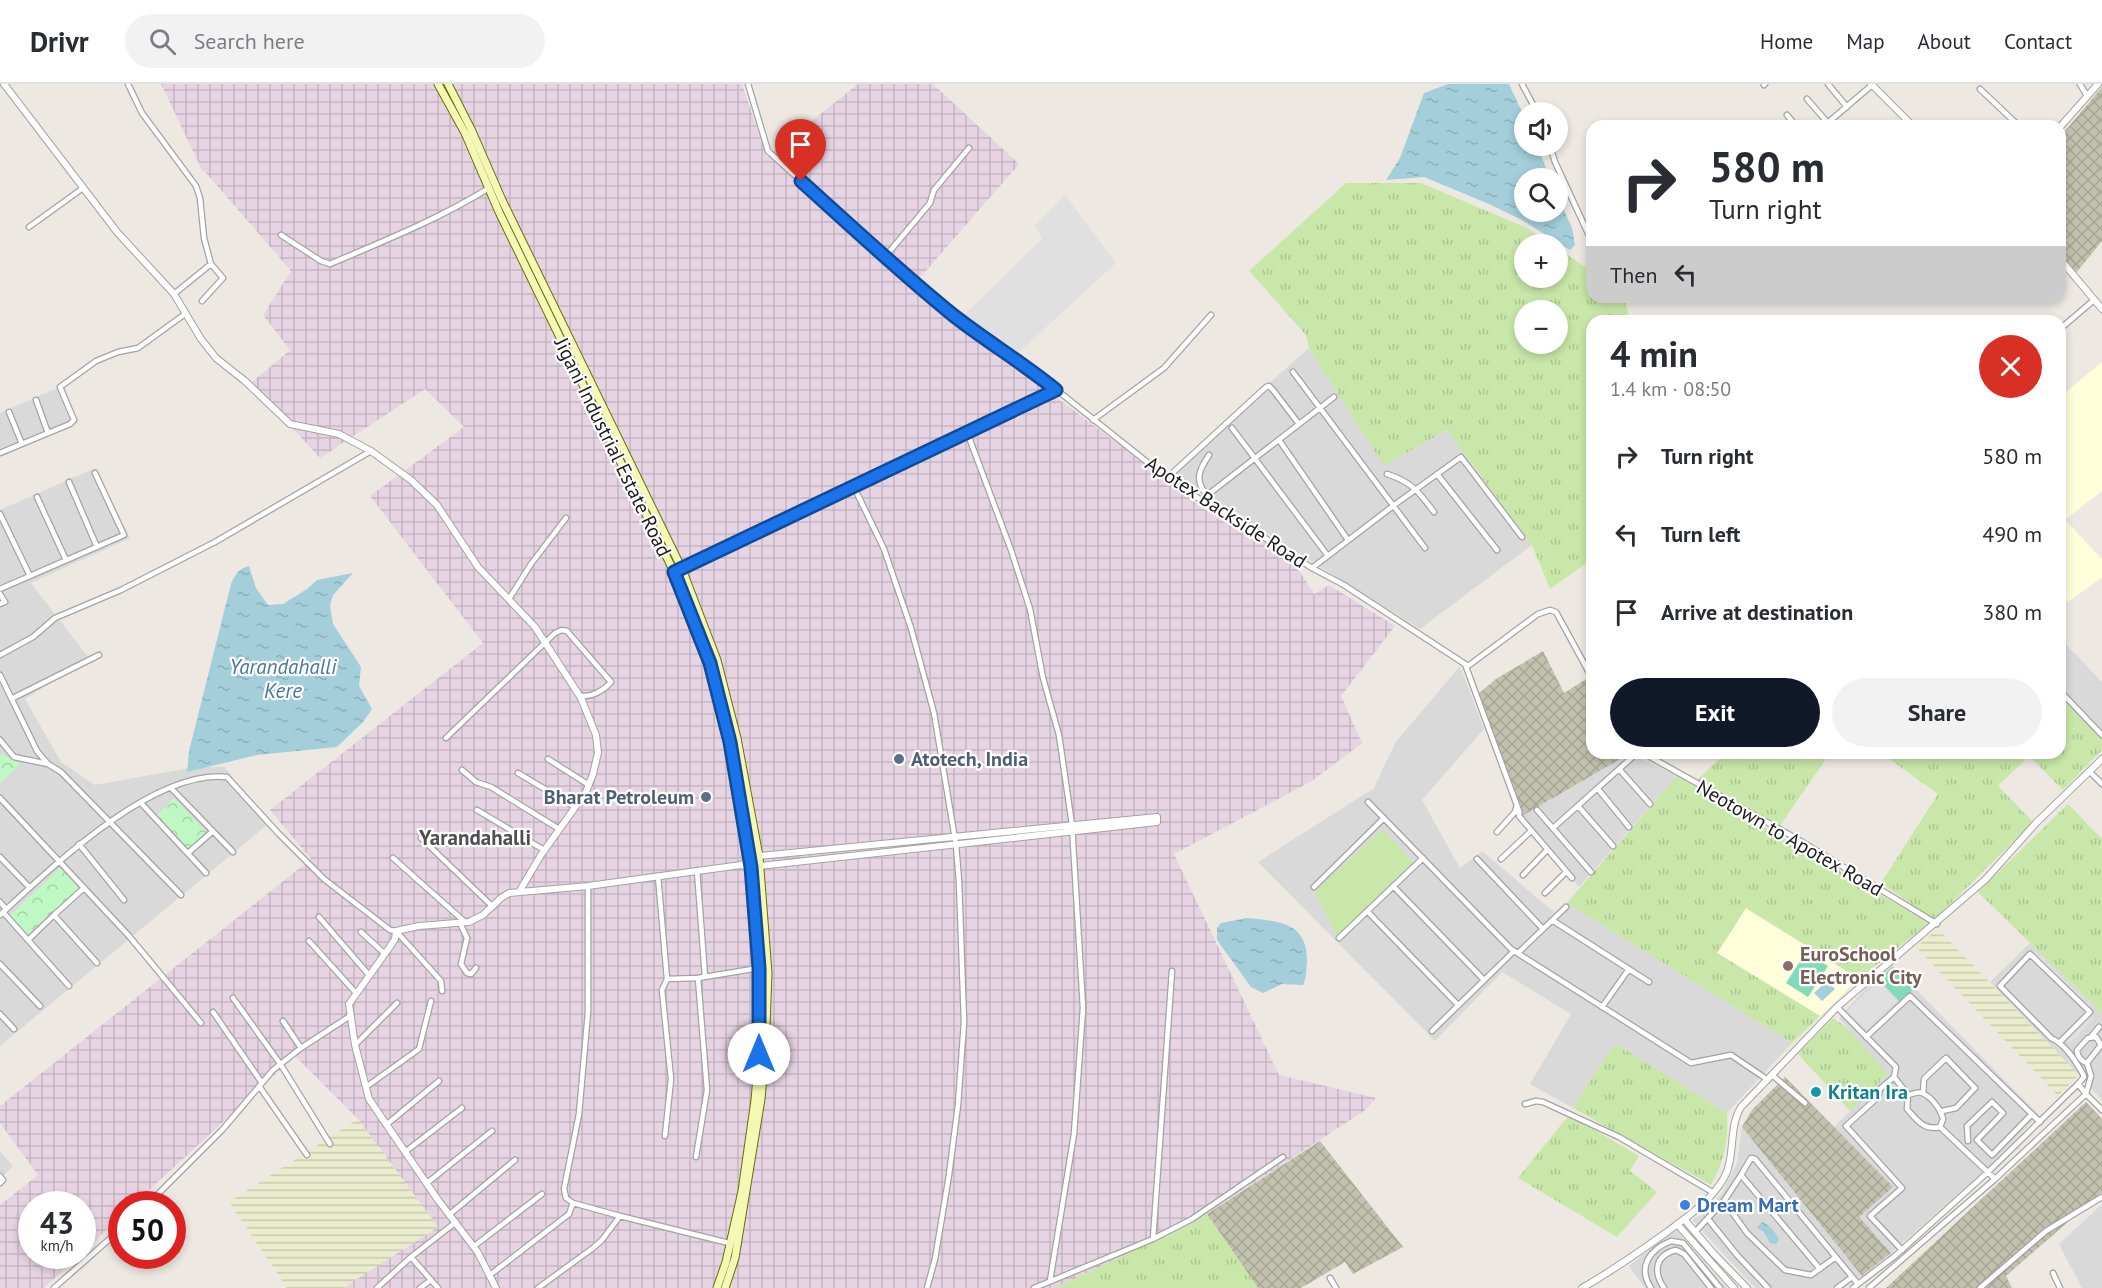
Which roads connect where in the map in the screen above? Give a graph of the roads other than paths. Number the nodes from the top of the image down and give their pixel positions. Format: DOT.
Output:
graph roads {
  1 [pos="4,84"];
  2 [pos="128,84"];
  3 [pos="438,84"];
  4 [pos="447,84"];
  5 [pos="748,84"];
  6 [pos="1522,84"];
  7 [pos="1828,84"];
  8 [pos="2080,84"];
  9 [pos="2097,84"];
  10 [pos="1871,85"];
  11 [pos="1980,89"];
  12 [pos="2087,96"];
  13 [pos="1807,99"];
  14 [pos="1532,102"];
  15 [pos="1847,106"];
  16 [pos="1788,115"];
  17 [pos="1792,120"];
  18 [pos="1822,120"];
  19 [pos="1832,120"];
  20 [pos="1907,120"];
  21 [pos="2013,120"];
  22 [pos="2066,121"];
  23 [pos="969,148"];
  24 [pos="1553,156"];
  25 [pos="82,188"];
  26 [pos="489,188"];
  27 [pos="29,227"];
  28 [pos="1586,229"];
  29 [pos="281,234"];
  30 [pos="885,257"];
  31 [pos="211,264"];
  32 [pos="2066,267"];
  33 [pos="174,294"];
  34 [pos="2094,300"];
  35 [pos="202,301"];
  36 [pos="2102,309"];
  37 [pos="185,314"];
  38 [pos="1211,315"];
  39 [pos="2066,324"];
  40 [pos="1293,372"];
  41 [pos="1056,390"];
  42 [pos="1334,397"];
  43 [pos="36,400"];
  44 [pos="1320,408"];
  45 [pos="9,412"];
  46 [pos="1093,420"];
  47 [pos="1299,424"];
  48 [pos="1232,428"];
  49 [pos="967,432"];
  50 [pos="48,434"];
  51 [pos="1279,440"];
  52 [pos="22,444"];
  53 [pos="370,451"];
  54 [pos="0,453"];
  55 [pos="1209,455"];
  56 [pos="1255,459"];
  57 [pos="94,473"];
  58 [pos="1387,474"];
  59 [pos="1437,474"];
  60 [pos="1167,478"];
  61 [pos="69,482"];
  62 [pos="854,487"];
  63 [pos="1417,489"];
  64 [pos="1208,495"];
  65 [pos="37,497"];
  66 [pos="1201,500"];
  67 [pos="1393,506"];
  68 [pos="1434,512"];
  69 [pos="0,514"];
  70 [pos="566,519"];
  71 [pos="7,527"];
  72 [pos="0,531"];
  73 [pos="1522,537"];
  74 [pos="1348,540"];
  75 [pos="97,547"];
  76 [pos="1425,548"];
  77 [pos="1497,550"];
  78 [pos="1328,556"];
  79 [pos="66,560"];
  80 [pos="1312,568"];
  81 [pos="682,569"];
  82 [pos="674,572"];
  83 [pos="30,576"];
  84 [pos="0,589"];
  85 [pos="0,594"];
  86 [pos="509,599"];
  87 [pos="0,604"];
  88 [pos="545,643"];
  89 [pos="0,655"];
  90 [pos="99,655"];
  91 [pos="1467,665"];
  92 [pos="1586,667"];
  93 [pos="0,675"];
  94 [pos="579,695"];
  95 [pos="2066,697"];
  96 [pos="13,698"];
  97 [pos="2102,735"];
  98 [pos="446,738"];
  99 [pos="0,740"];
  100 [pos="548,759"];
  101 [pos="1630,759"];
  102 [pos="1654,759"];
  103 [pos="2102,759"];
  104 [pos="48,764"];
  105 [pos="1619,769"];
  106 [pos="462,770"];
  107 [pos="2090,772"];
  108 [pos="518,773"];
  109 [pos="2102,784"];
  110 [pos="589,785"];
  111 [pos="171,788"];
  112 [pos="1598,789"];
  113 [pos="0,798"];
  114 [pos="1368,801"];
  115 [pos="141,803"];
  116 [pos="1650,804"];
  117 [pos="1517,805"];
  118 [pos="1578,806"];
  119 [pos="575,807"];
  120 [pos="477,810"];
  121 [pos="1537,810"];
  122 [pos="1384,818"];
  123 [pos="1157,820"];
  124 [pos="109,821"];
  125 [pos="1629,827"];
  126 [pos="1553,828"];
  127 [pos="559,829"];
  128 [pos="1072,829"];
  129 [pos="213,831"];
  130 [pos="1532,831"];
  131 [pos="1497,832"];
  132 [pos="954,837"];
  133 [pos="421,838"];
  134 [pos="79,844"];
  135 [pos="956,845"];
  136 [pos="1613,846"];
  137 [pos="544,850"];
  138 [pos="1547,850"];
  139 [pos="233,852"];
  140 [pos="188,853"];
  141 [pos="759,856"];
  142 [pos="0,857"];
  143 [pos="393,858"];
  144 [pos="1423,858"];
  145 [pos="1477,859"];
  146 [pos="1502,859"];
  147 [pos="59,861"];
  148 [pos="754,864"];
  149 [pos="697,870"];
  150 [pos="1566,872"];
  151 [pos="1591,872"];
  152 [pos="206,873"];
  153 [pos="1523,875"];
  154 [pos="658,876"];
  155 [pos="1572,879"];
  156 [pos="588,886"];
  157 [pos="1393,886"];
  158 [pos="29,887"];
  159 [pos="1314,887"];
  160 [pos="84,888"];
  161 [pos="519,892"];
  162 [pos="1545,893"];
  163 [pos="181,895"];
  164 [pos="124,900"];
  165 [pos="0,902"];
  166 [pos="493,906"];
  167 [pos="1566,907"];
  168 [pos="1367,911"];
  169 [pos="3,912"];
  170 [pos="54,915"];
  171 [pos="319,917"];
  172 [pos="1552,920"];
  173 [pos="463,923"];
  174 [pos="1936,924"];
  175 [pos="1543,929"];
  176 [pos="396,931"];
  177 [pos="361,932"];
  178 [pos="1339,938"];
  179 [pos="28,940"];
  180 [pos="309,941"];
  181 [pos="1516,952"];
  182 [pos="385,954"];
  183 [pos="97,963"];
  184 [pos="0,964"];
  185 [pos="476,968"];
  186 [pos="759,968"];
  187 [pos="1629,969"];
  188 [pos="1172,971"];
  189 [pos="369,975"];
  190 [pos="705,977"];
  191 [pos="698,978"];
  192 [pos="667,980"];
  193 [pos="1484,980"];
  194 [pos="1648,981"];
  195 [pos="69,986"];
  196 [pos="442,991"];
  197 [pos="356,993"];
  198 [pos="233,998"];
  199 [pos="431,1001"];
  200 [pos="397,1003"];
  201 [pos="1458,1005"];
  202 [pos="40,1006"];
  203 [pos="1602,1007"];
  204 [pos="1837,1007"];
  205 [pos="213,1012"];
  206 [pos="0,1014"];
  207 [pos="350,1016"];
  208 [pos="283,1021"];
  209 [pos="201,1023"];
  210 [pos="2099,1027"];
  211 [pos="14,1029"];
  212 [pos="1432,1030"];
  213 [pos="1866,1037"];
  214 [pos="2091,1037"];
  215 [pos="2060,1042"];
  216 [pos="355,1044"];
  217 [pos="302,1048"];
  218 [pos="2087,1063"];
  219 [pos="281,1065"];
  220 [pos="1770,1077"];
  221 [pos="1894,1077"];
  222 [pos="439,1081"];
  223 [pos="2078,1084"];
  224 [pos="261,1085"];
  225 [pos="366,1087"];
  226 [pos="1923,1093"];
  227 [pos="2086,1094"];
  228 [pos="1908,1095"];
  229 [pos="1805,1103"];
  230 [pos="1525,1104"];
  231 [pos="462,1108"];
  232 [pos="2102,1110"];
  233 [pos="1942,1111"];
  234 [pos="2032,1114"];
  235 [pos="2040,1122"];
  236 [pos="386,1125"];
  237 [pos="1940,1127"];
  238 [pos="492,1131"];
  239 [pos="665,1136"];
  240 [pos="1977,1140"];
  241 [pos="1968,1141"];
  242 [pos="330,1144"];
  243 [pos="1961,1147"];
  244 [pos="405,1152"];
  245 [pos="307,1155"];
  246 [pos="696,1157"];
  247 [pos="1283,1157"];
  248 [pos="516,1160"];
  249 [pos="1988,1172"];
  250 [pos="1741,1175"];
  251 [pos="0,1176"];
  252 [pos="1995,1179"];
  253 [pos="0,1183"];
  254 [pos="426,1183"];
  255 [pos="161,1191"];
  256 [pos="1714,1193"];
  257 [pos="542,1194"];
  258 [pos="2102,1197"];
  259 [pos="1724,1201"];
  260 [pos="573,1203"];
  261 [pos="450,1214"];
  262 [pos="620,1216"];
  263 [pos="1684,1219"];
  264 [pos="1708,1219"];
  265 [pos="456,1222"];
  266 [pos="1677,1224"];
  267 [pos="1696,1229"];
  268 [pos="1153,1239"];
  269 [pos="108,1240"];
  270 [pos="729,1243"];
  271 [pos="473,1246"];
  272 [pos="1902,1250"];
  273 [pos="411,1257"];
  274 [pos="1836,1257"];
  275 [pos="1820,1269"];
  276 [pos="2053,1273"];
  277 [pos="489,1275"];
  278 [pos="1330,1278"];
  279 [pos="1853,1278"];
  280 [pos="430,1280"];
  281 [pos="1050,1281"];
  282 [pos="1855,1286"];
  283 [pos="54,1288"];
  284 [pos="377,1288"];
  285 [pos="420,1288"];
  286 [pos="438,1288"];
  287 [pos="496,1288"];
  288 [pos="538,1288"];
  289 [pos="717,1288"];
  290 [pos="725,1288"];
  291 [pos="927,1288"];
  292 [pos="1034,1288"];
  293 [pos="1336,1288"];
  294 [pos="1582,1288"];
  295 [pos="1650,1288"];
  296 [pos="1664,1288"];
  297 [pos="1711,1288"];
  298 [pos="1720,1288"];
  299 [pos="1734,1288"];
  300 [pos="1747,1288"];
  301 [pos="1768,1288"];
  302 [pos="1836,1288"];
  303 [pos="1869,1288"];
  304 [pos="1980,1288"];
  305 [pos="2060,1288"];
  1 -- 25 [label="street"];
  2 -- 31 [label="street"];
  3 -- 26 [label="main road, Jigani Industrial Estate Road"];
  4 -- 81 [label="main road, Jigani Industrial Estate Road"];
  5 -- 30 [label="street, Apotex Backside Road"];
  6 -- 14 [label="street"];
  7 -- 15 [label="street"];
  8 -- 12 [label="street"];
  9 -- 12 [label="street"];
  10 -- 15 [label="street"];
  10 -- 20 [label="street"];
  11 -- 21 [label="street"];
  12 -- 22 [label="street"];
  13 -- 18 [label="street"];
  15 -- 19 [label="street"];
  16 -- 17 [label="street"];
  23 -- 30 [label="street"];
  24 -- 28 [label="street"];
  25 -- 27 [label="street"];
  25 -- 33 [label="street"];
  26 -- 29 [label="street"];
  26 -- 82 [label="main road, Jigani Industrial Estate Road"];
  30 -- 41 [label="street, Apotex Backside Road"];
  31 -- 33 [label="street"];
  31 -- 35 [label="street"];
  32 -- 34 [label="street"];
  33 -- 37 [label="street"];
  34 -- 36 [label="street"];
  34 -- 39 [label="street"];
  37 -- 50 [label="street"];
  37 -- 53 [label="street"];
  38 -- 46 [label="street"];
  40 -- 44 [label="street"];
  41 -- 46 [label="street, Apotex Backside Road"];
  41 -- 49 [label="street"];
  42 -- 44 [label="street"];
  43 -- 50 [label="street"];
  44 -- 47 [label="street"];
  44 -- 67 [label="street"];
  45 -- 52 [label="street"];
  46 -- 60 [label="street, Apotex Backside Road"];
  47 -- 51 [label="street"];
  47 -- 60 [label="street"];
  48 -- 56 [label="street"];
  49 -- 62 [label="street"];
  49 -- 128 [label="street"];
  50 -- 52 [label="street"];
  51 -- 56 [label="street"];
  51 -- 74 [label="street"];
  52 -- 54 [label="street"];
  53 -- 86 [label="street"];
  53 -- 89 [label="street"];
  55 -- 64 [label="street"];
  56 -- 64 [label="street"];
  56 -- 78 [label="street"];
  57 -- 75 [label="street"];
  58 -- 63 [label="street"];
  59 -- 63 [label="street"];
  59 -- 73 [label="street"];
  59 -- 77 [label="street"];
  60 -- 66 [label="street, Apotex Backside Road"];
  61 -- 75 [label="street"];
  62 -- 81 [label="street"];
  62 -- 132 [label="street"];
  63 -- 67 [label="street"];
  63 -- 68 [label="street"];
  64 -- 66 [label="street"];
  65 -- 79 [label="street"];
  66 -- 80 [label="street, Apotex Backside Road"];
  67 -- 74 [label="street"];
  67 -- 76 [label="street"];
  69 -- 71 [label="street"];
  70 -- 86 [label="street"];
  71 -- 72 [label="street"];
  71 -- 83 [label="street"];
  74 -- 78 [label="street"];
  75 -- 79 [label="street"];
  78 -- 80 [label="street"];
  79 -- 83 [label="street"];
  80 -- 91 [label="street, Apotex Backside Road"];
  81 -- 82 [label="street"];
  81 -- 141 [label="main road, Jigani Industrial Estate Road"];
  82 -- 148 [label="main road, Jigani Industrial Estate Road"];
  83 -- 84 [label="street"];
  85 -- 87 [label="street"];
  86 -- 88 [label="street"];
  88 -- 94 [label="street"];
  88 -- 94 [label="street"];
  88 -- 98 [label="street"];
  90 -- 96 [label="street"];
  91 -- 92 [label="street"];
  91 -- 117 [label="street"];
  93 -- 96 [label="street"];
  94 -- 110 [label="street"];
  95 -- 97 [label="street"];
  96 -- 104 [label="street"];
  99 -- 104 [label="street"];
  100 -- 110 [label="street"];
  101 -- 105 [label="street"];
  102 -- 174 [label="street, Neotown to Apotex Road"];
  103 -- 107 [label="street"];
  104 -- 124 [label="street"];
  105 -- 112 [label="street"];
  105 -- 116 [label="street"];
  106 -- 127 [label="street"];
  107 -- 109 [label="street"];
  107 -- 174 [label="street"];
  108 -- 119 [label="street"];
  110 -- 119 [label="street"];
  111 -- 115 [label="street"];
  111 -- 129 [label="street"];
  111 -- 176 [label="street"];
  112 -- 118 [label="street"];
  112 -- 125 [label="street"];
  113 -- 147 [label="street"];
  114 -- 122 [label="street"];
  115 -- 124 [label="street"];
  115 -- 140 [label="street"];
  117 -- 130 [label="street"];
  117 -- 131 [label="street"];
  118 -- 126 [label="street"];
  118 -- 136 [label="street"];
  119 -- 127 [label="street"];
  120 -- 137 [label="street"];
  121 -- 126 [label="street"];
  122 -- 144 [label="street"];
  122 -- 159 [label="street"];
  123 -- 128 [label="street"];
  124 -- 134 [label="street"];
  124 -- 163 [label="street"];
  126 -- 151 [label="street"];
  127 -- 137 [label="street"];
  128 -- 132 [label="street"];
  128 -- 135 [label="street"];
  128 -- 281 [label="street"];
  129 -- 139 [label="street"];
  129 -- 140 [label="street"];
  130 -- 138 [label="street"];
  130 -- 146 [label="street"];
  132 -- 135 [label="street"];
  132 -- 141 [label="street"];
  133 -- 166 [label="street"];
  134 -- 147 [label="street"];
  134 -- 164 [label="street"];
  135 -- 148 [label="street"];
  135 -- 291 [label="street"];
  137 -- 161 [label="street"];
  138 -- 150 [label="street"];
  138 -- 153 [label="street"];
  140 -- 152 [label="street"];
  141 -- 148 [label="main road, Jigani Industrial Estate Road"];
  142 -- 158 [label="street"];
  143 -- 173 [label="street"];
  144 -- 157 [label="street"];
  144 -- 181 [label="street"];
  145 -- 175 [label="street"];
  147 -- 158 [label="street"];
  147 -- 160 [label="street"];
  148 -- 149 [label="street"];
  148 -- 186 [label="main road, Jigani Industrial Estate Road"];
  148 -- 290 [label="main road, Jigani Industrial Estate Road"];
  149 -- 154 [label="street"];
  149 -- 190 [label="street"];
  150 -- 155 [label="street"];
  150 -- 162 [label="street"];
  154 -- 156 [label="street"];
  154 -- 192 [label="street"];
  156 -- 161 [label="street"];
  156 -- 260 [label="street"];
  157 -- 168 [label="street"];
  157 -- 193 [label="street"];
  158 -- 169 [label="street"];
  160 -- 170 [label="street"];
  160 -- 209 [label="street"];
  161 -- 166 [label="street"];
  165 -- 169 [label="street"];
  166 -- 173 [label="street"];
  167 -- 172 [label="street"];
  168 -- 178 [label="street"];
  168 -- 201 [label="street"];
  169 -- 179 [label="street"];
  170 -- 179 [label="street"];
  170 -- 183 [label="street"];
  171 -- 189 [label="street"];
  172 -- 175 [label="street"];
  172 -- 187 [label="street"];
  173 -- 176 [label="street"];
  173 -- 185 [label="street"];
  174 -- 204 [label="street"];
  175 -- 181 [label="street"];
  176 -- 182 [label="street"];
  176 -- 196 [label="street"];
  177 -- 182 [label="street"];
  179 -- 195 [label="street"];
  180 -- 197 [label="street"];
  181 -- 193 [label="street"];
  181 -- 203 [label="street"];
  182 -- 189 [label="street"];
  184 -- 202 [label="street"];
  186 -- 190 [label="street"];
  186 -- 270 [label="main road, Jigani Industrial Estate Road"];
  187 -- 194 [label="street"];
  187 -- 203 [label="street"];
  188 -- 268 [label="street"];
  189 -- 197 [label="street"];
  190 -- 191 [label="street"];
  191 -- 192 [label="street"];
  191 -- 246 [label="street"];
  192 -- 239 [label="street"];
  193 -- 201 [label="street"];
  197 -- 207 [label="street"];
  198 -- 219 [label="street"];
  199 -- 225 [label="street"];
  200 -- 216 [label="street"];
  201 -- 212 [label="street"];
  203 -- 220 [label="street"];
  204 -- 213 [label="street"];
  204 -- 220 [label="street"];
  205 -- 224 [label="street"];
  206 -- 211 [label="street"];
  207 -- 216 [label="street"];
  207 -- 217 [label="street"];
  208 -- 217 [label="street"];
  210 -- 214 [label="street"];
  213 -- 221 [label="street"];
  213 -- 234 [label="street"];
  214 -- 218 [label="street"];
  214 -- 218 [label="street"];
  215 -- 215 [label="street"];
  215 -- 223 [label="street"];
  216 -- 225 [label="street"];
  217 -- 219 [label="street"];
  218 -- 227 [label="street"];
  219 -- 224 [label="street"];
  219 -- 242 [label="street"];
  220 -- 229 [label="street"];
  220 -- 256 [label="street"];
  221 -- 228 [label="street"];
  221 -- 272 [label="street"];
  222 -- 236 [label="street"];
  223 -- 227 [label="street"];
  223 -- 235 [label="street"];
  224 -- 245 [label="street"];
  224 -- 255 [label="street"];
  225 -- 236 [label="street"];
  226 -- 228 [label="street"];
  226 -- 233 [label="street"];
  226 -- 233 [label="street"];
  227 -- 232 [label="street"];
  227 -- 252 [label="street"];
  228 -- 237 [label="street"];
  230 -- 256 [label="street"];
  231 -- 244 [label="street"];
  233 -- 237 [label="street"];
  234 -- 235 [label="street"];
  234 -- 240 [label="street"];
  235 -- 249 [label="street"];
  236 -- 244 [label="street"];
  237 -- 243 [label="street"];
  238 -- 254 [label="street"];
  240 -- 241 [label="street"];
  240 -- 241 [label="street"];
  241 -- 243 [label="street"];
  243 -- 249 [label="street"];
  244 -- 254 [label="street"];
  247 -- 268 [label="street"];
  248 -- 261 [label="street"];
  249 -- 252 [label="street"];
  249 -- 272 [label="street"];
  250 -- 259 [label="street"];
  250 -- 274 [label="street"];
  250 -- 275 [label="street"];
  251 -- 253 [label="street"];
  252 -- 303 [label="street"];
  254 -- 261 [label="street"];
  256 -- 263 [label="street"];
  257 -- 271 [label="street"];
  258 -- 304 [label="street"];
  259 -- 264 [label="street"];
  259 -- 275 [label="street"];
  260 -- 262 [label="street"];
  260 -- 277 [label="street"];
  261 -- 265 [label="street"];
  262 -- 270 [label="street"];
  262 -- 288 [label="street"];
  263 -- 266 [label="street"];
  263 -- 267 [label="street"];
  264 -- 267 [label="street"];
  264 -- 301 [label="street"];
  265 -- 271 [label="street"];
  265 -- 273 [label="street"];
  266 -- 294 [label="street"];
  266 -- 299 [label="street"];
  267 -- 300 [label="street"];
  268 -- 281 [label="street"];
  269 -- 283 [label="street"];
  270 -- 289 [label="main road, Jigani Industrial Estate Road"];
  271 -- 277 [label="street"];
  272 -- 282 [label="street"];
  273 -- 280 [label="street"];
  273 -- 284 [label="street"];
  274 -- 275 [label="street"];
  274 -- 279 [label="street"];
  276 -- 305 [label="street"];
  277 -- 287 [label="street"];
  278 -- 293 [label="street"];
  279 -- 282 [label="street"];
  279 -- 302 [label="street"];
  280 -- 285 [label="street"];
  280 -- 286 [label="street"];
  281 -- 292 [label="street"];
  295 -- 298 [label="street"];
  296 -- 297 [label="street"];
}
